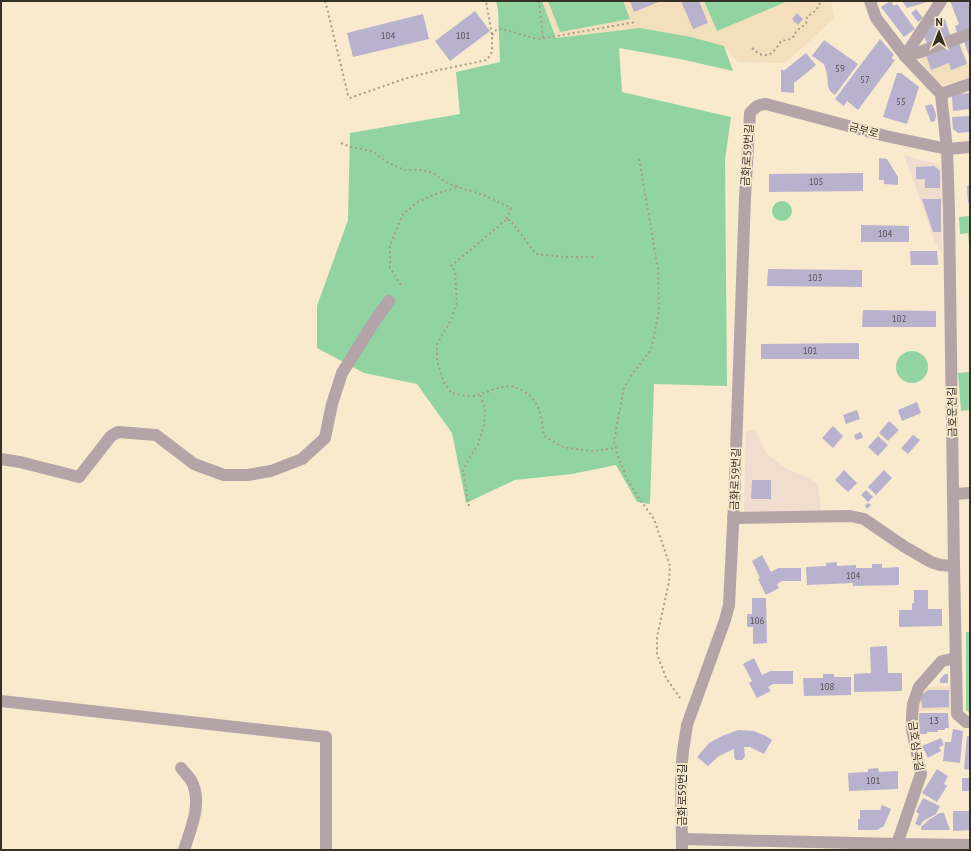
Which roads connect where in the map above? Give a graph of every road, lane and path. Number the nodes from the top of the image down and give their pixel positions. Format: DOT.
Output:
graph roads {
  1 [pos="325,1"];
  2 [pos="486,1"];
  3 [pos="539,1"];
  4 [pos="821,1"];
  5 [pos="870,1"];
  6 [pos="941,1"];
  7 [pos="636,22"];
  8 [pos="970,34"];
  9 [pos="492,35"];
  10 [pos="543,38"];
  11 [pos="752,48"];
  12 [pos="905,56"];
  13 [pos="970,84"];
  14 [pos="941,94"];
  15 [pos="760,104"];
  16 [pos="341,143"];
  17 [pos="970,147"];
  18 [pos="947,149"];
  19 [pos="639,159"];
  20 [pos="459,188"];
  21 [pos="506,220"];
  22 [pos="596,257"];
  23 [pos="401,285"];
  24 [pos="389,301"];
  25 [pos="480,394"];
  26 [pos="616,448"];
  27 [pos="1,459"];
  28 [pos="970,493"];
  29 [pos="953,494"];
  30 [pos="469,506"];
  31 [pos="733,518"];
  32 [pos="954,566"];
  33 [pos="956,658"];
  34 [pos="680,698"];
  35 [pos="1,701"];
  36 [pos="970,722"];
  37 [pos="181,768"];
  38 [pos="682,844"];
  39 [pos="970,845"];
  40 [pos="896,847"];
  41 [pos="184,850"];
  42 [pos="326,850"];
  1 -- 9 [label="path"];
  2 -- 9 [label="path"];
  3 -- 10 [label="path"];
  4 -- 11 [label="path"];
  5 -- 12 [label="street"];
  6 -- 12 [label="street"];
  7 -- 10 [label="path"];
  8 -- 12 [label="street"];
  9 -- 10 [label="path"];
  12 -- 14 [label="street"];
  13 -- 14 [label="street"];
  14 -- 18 [label="street, 금호운천길"];
  15 -- 18 [label="street, 금부로"];
  15 -- 31 [label="street, 금화로59번길"];
  16 -- 20 [label="path"];
  17 -- 18 [label="street, 금부로"];
  18 -- 29 [label="street, 금호운천길"];
  19 -- 26 [label="path"];
  20 -- 21 [label="path"];
  20 -- 23 [label="path"];
  21 -- 22 [label="path"];
  21 -- 25 [label="path"];
  24 -- 27 [label="street"];
  25 -- 26 [label="path"];
  25 -- 30 [label="path"];
  26 -- 34 [label="path"];
  28 -- 29 [label="street"];
  29 -- 32 [label="street, 금호운천길"];
  31 -- 32 [label="street"];
  31 -- 38 [label="street, 금화로59번길"];
  32 -- 33 [label="street, 금호운천길"];
  33 -- 36 [label="street, 금호운천길"];
  33 -- 40 [label="street, 금호심곡길"];
  35 -- 42 [label="street"];
  37 -- 41 [label="street"];
  38 -- 40 [label="street"];
  39 -- 40 [label="street"];
}
